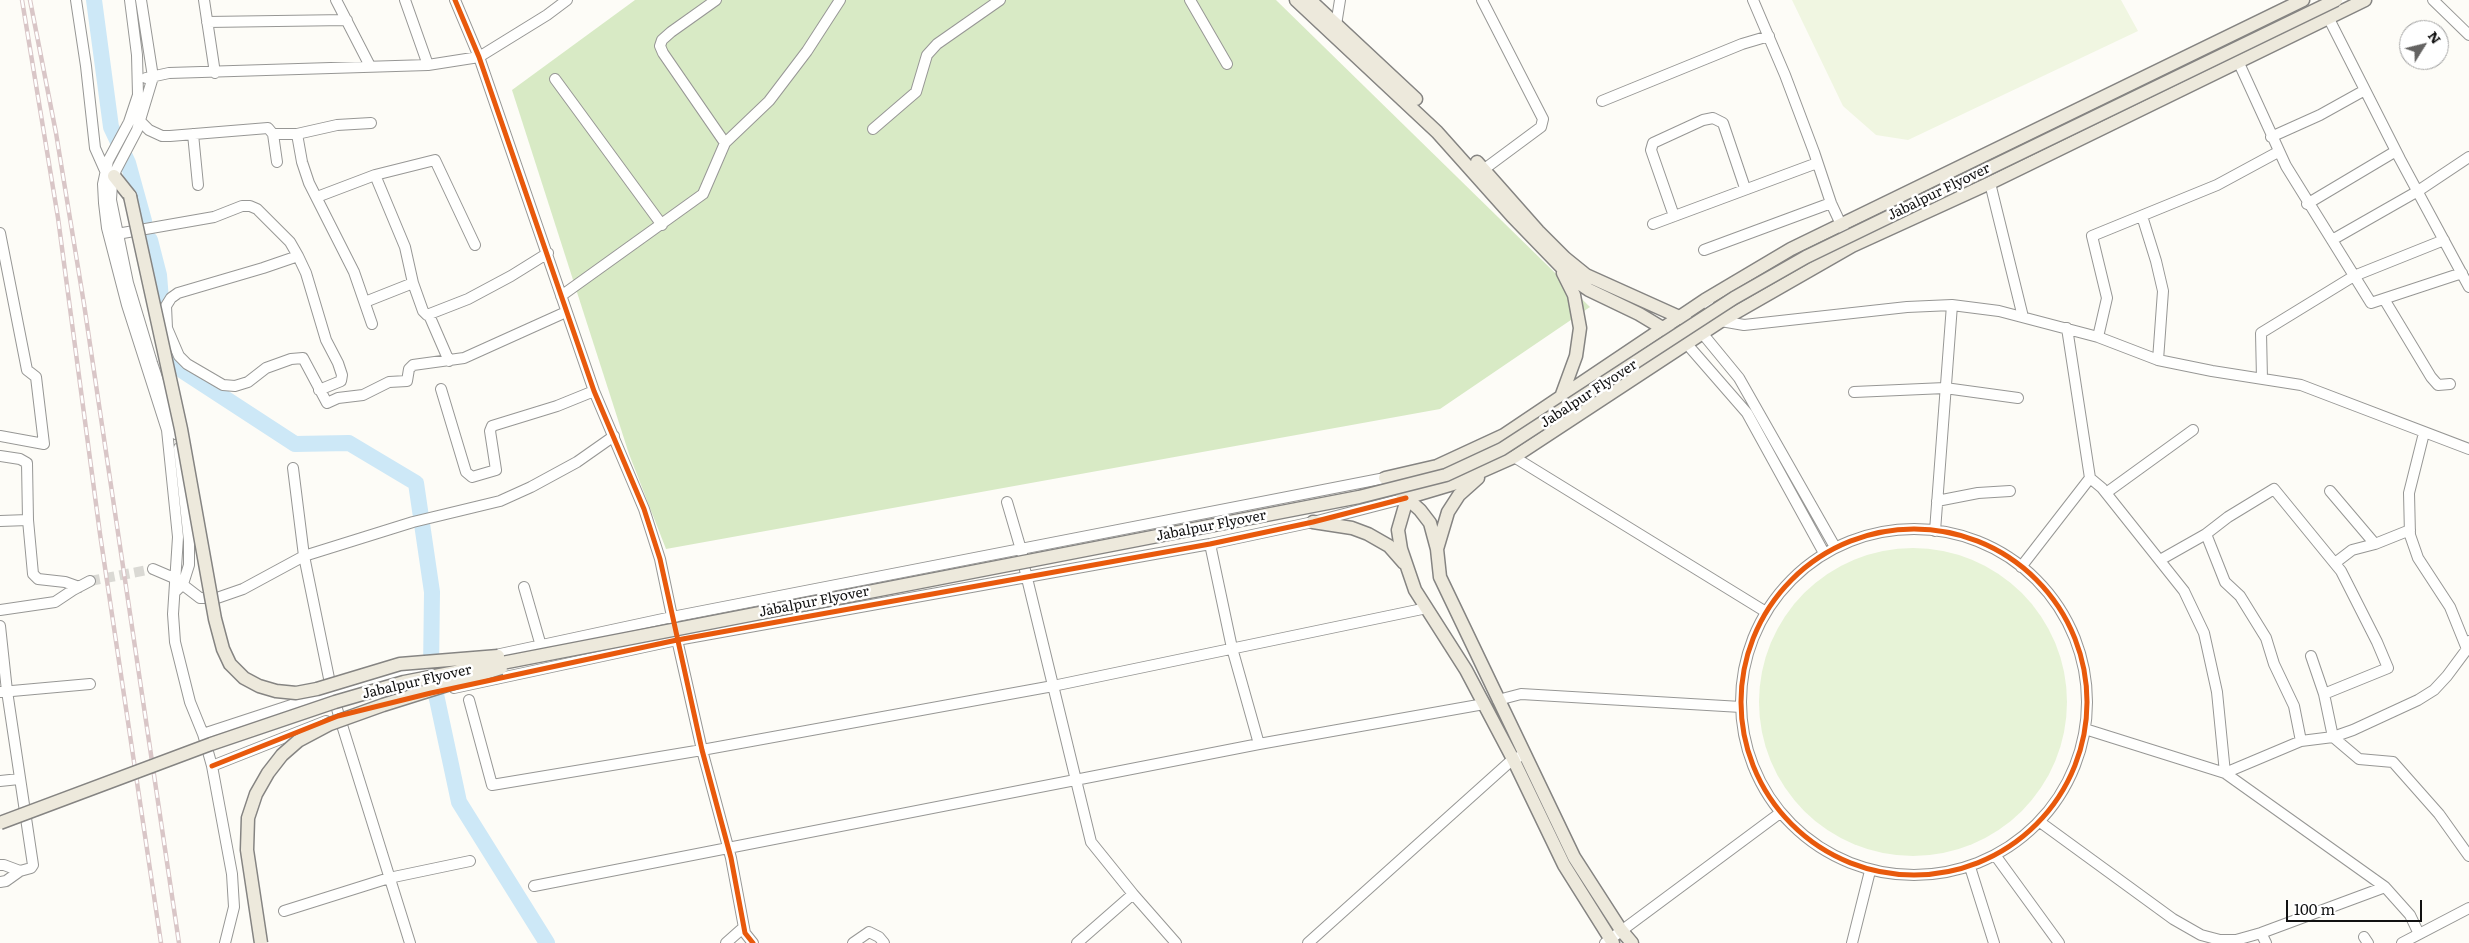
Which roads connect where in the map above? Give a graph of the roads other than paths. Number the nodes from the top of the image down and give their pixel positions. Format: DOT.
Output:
graph roads {
  1 [pos="76,0"];
  2 [pos="130,0"];
  3 [pos="141,0"];
  4 [pos="204,0"];
  5 [pos="336,0"];
  6 [pos="405,0"];
  7 [pos="456,0"];
  8 [pos="567,0"];
  9 [pos="716,0"];
  10 [pos="840,0"];
  11 [pos="1190,0"];
  12 [pos="1296,0"];
  13 [pos="1310,0"];
  14 [pos="1340,0"];
  15 [pos="1482,0"];
  16 [pos="1753,0"];
  17 [pos="2304,0"];
  18 [pos="2336,0"];
  19 [pos="2365,0"];
  20 [pos="2433,0"];
  21 [pos="996,1"];
  22 [pos="2328,18"];
  23 [pos="347,20"];
  24 [pos="207,22"];
  25 [pos="1336,25"];
  26 [pos="2469,35"];
  27 [pos="1769,36"];
  28 [pos="478,57"];
  29 [pos="2238,61"];
  30 [pos="1227,64"];
  31 [pos="428,65"];
  32 [pos="370,66"];
  33 [pos="2161,70"];
  34 [pos="215,73"];
  35 [pos="153,77"];
  36 [pos="555,79"];
  37 [pos="139,80"];
  38 [pos="2365,90"];
  39 [pos="2171,93"];
  40 [pos="1602,100"];
  41 [pos="371,123"];
  42 [pos="139,125"];
  43 [pos="873,129"];
  44 [pos="193,134"];
  45 [pos="273,134"];
  46 [pos="297,134"];
  47 [pos="2271,137"];
  48 [pos="725,143"];
  49 [pos="2396,151"];
  50 [pos="2278,152"];
  51 [pos="2469,157"];
  52 [pos="277,162"];
  53 [pos="1817,163"];
  54 [pos="1483,170"];
  55 [pos="375,175"];
  56 [pos="112,176"];
  57 [pos="1990,183"];
  58 [pos="198,185"];
  59 [pos="1745,188"];
  60 [pos="2418,191"];
  61 [pos="317,197"];
  62 [pos="1831,203"];
  63 [pos="2307,204"];
  64 [pos="1674,216"];
  65 [pos="2142,216"];
  66 [pos="1653,224"];
  67 [pos="1840,224"];
  68 [pos="662,225"];
  69 [pos="0,233"];
  70 [pos="117,234"];
  71 [pos="2332,240"];
  72 [pos="2444,240"];
  73 [pos="475,245"];
  74 [pos="1852,246"];
  75 [pos="1704,250"];
  76 [pos="548,253"];
  77 [pos="298,256"];
  78 [pos="1558,264"];
  79 [pos="2462,273"];
  80 [pos="2354,276"];
  81 [pos="413,284"];
  82 [pos="2469,287"];
  83 [pos="561,296"];
  84 [pos="2384,299"];
  85 [pos="1705,300"];
  86 [pos="365,302"];
  87 [pos="1952,304"];
  88 [pos="566,312"];
  89 [pos="429,315"];
  90 [pos="1682,316"];
  91 [pos="2023,317"];
  92 [pos="1721,321"];
  93 [pos="372,324"];
  94 [pos="1664,328"];
  95 [pos="2068,328"];
  96 [pos="1702,333"];
  97 [pos="2098,337"];
  98 [pos="1686,343"];
  99 [pos="2158,360"];
  100 [pos="449,361"];
  101 [pos="2262,379"];
  102 [pos="2450,384"];
  103 [pos="1946,388"];
  104 [pos="319,390"];
  105 [pos="441,390"];
  106 [pos="594,392"];
  107 [pos="1854,392"];
  108 [pos="1561,397"];
  109 [pos="2018,398"];
  110 [pos="2193,430"];
  111 [pos="2424,433"];
  112 [pos="0,436"];
  113 [pos="614,436"];
  114 [pos="2469,449"];
  115 [pos="0,456"];
  116 [pos="1514,457"];
  117 [pos="293,468"];
  118 [pos="1421,470"];
  119 [pos="1484,473"];
  120 [pos="1385,478"];
  121 [pos="2090,478"];
  122 [pos="2010,491"];
  123 [pos="2330,491"];
  124 [pos="2106,492"];
  125 [pos="1406,498"];
  126 [pos="1937,501"];
  127 [pos="1007,502"];
  128 [pos="28,520"];
  129 [pos="0,521"];
  130 [pos="1313,522"];
  131 [pos="2410,530"];
  132 [pos="1935,531"];
  133 [pos="2206,534"];
  134 [pos="1210,544"];
  135 [pos="2375,544"];
  136 [pos="1835,547"];
  137 [pos="1021,548"];
  138 [pos="1437,549"];
  139 [pos="1824,553"];
  140 [pos="304,556"];
  141 [pos="2160,560"];
  142 [pos="2335,563"];
  143 [pos="1406,565"];
  144 [pos="2021,567"];
  145 [pos="153,569"];
  146 [pos="1026,576"];
  147 [pos="90,581"];
  148 [pos="179,581"];
  149 [pos="79,587"];
  150 [pos="524,587"];
  151 [pos="1427,608"];
  152 [pos="0,610"];
  153 [pos="1766,612"];
  154 [pos="672,617"];
  155 [pos="0,626"];
  156 [pos="677,640"];
  157 [pos="2468,645"];
  158 [pos="541,646"];
  159 [pos="1232,648"];
  160 [pos="2310,656"];
  161 [pos="512,661"];
  162 [pos="90,684"];
  163 [pos="1053,686"];
  164 [pos="3,691"];
  165 [pos="332,693"];
  166 [pos="2324,694"];
  167 [pos="469,700"];
  168 [pos="1498,700"];
  169 [pos="1484,704"];
  170 [pos="1741,707"];
  171 [pos="338,716"];
  172 [pos="2085,729"];
  173 [pos="202,734"];
  174 [pos="2333,737"];
  175 [pos="2301,741"];
  176 [pos="1259,744"];
  177 [pos="702,750"];
  178 [pos="1519,757"];
  179 [pos="212,766"];
  180 [pos="2225,773"];
  181 [pos="19,779"];
  182 [pos="0,781"];
  183 [pos="1077,781"];
  184 [pos="1780,813"];
  185 [pos="2040,822"];
  186 [pos="0,824"];
  187 [pos="728,849"];
  188 [pos="1995,855"];
  189 [pos="2469,856"];
  190 [pos="470,861"];
  191 [pos="0,865"];
  192 [pos="1970,867"];
  193 [pos="1870,870"];
  194 [pos="20,872"];
  195 [pos="389,878"];
  196 [pos="0,882"];
  197 [pos="534,886"];
  198 [pos="2385,887"];
  199 [pos="1133,894"];
  200 [pos="2469,908"];
  201 [pos="284,911"];
  202 [pos="744,927"];
  203 [pos="1620,930"];
  204 [pos="2261,933"];
  205 [pos="2416,938"];
  206 [pos="1609,942"];
  207 [pos="225,943"];
  208 [pos="261,943"];
  209 [pos="410,943"];
  210 [pos="726,943"];
  211 [pos="753,943"];
  212 [pos="853,943"];
  213 [pos="884,943"];
  214 [pos="1077,943"];
  215 [pos="1176,943"];
  216 [pos="1308,943"];
  217 [pos="1632,943"];
  218 [pos="1852,943"];
  219 [pos="1994,943"];
  220 [pos="2059,943"];
  221 [pos="2266,943"];
  222 [pos="2402,943"];
  1 -- 56 [label="street"];
  2 -- 37 [label="street"];
  3 -- 35 [label="street"];
  4 -- 24 [label="street"];
  5 -- 23 [label="street"];
  6 -- 31 [label="street"];
  7 -- 28 [label="street"];
  8 -- 28 [label="street"];
  9 -- 48 [label="street"];
  10 -- 48 [label="street"];
  11 -- 30 [label="street"];
  12 -- 78 [label="main road"];
  13 -- 25 [label="main road"];
  14 -- 25 [label="street"];
  15 -- 54 [label="street"];
  16 -- 27 [label="street"];
  17 -- 33 [label="main road"];
  18 -- 161 [label="main road, Jabalpur Flyover, bridge"];
  19 -- 22 [label="main road"];
  20 -- 26 [label="street"];
  21 -- 43 [label="street"];
  22 -- 29 [label="main road"];
  22 -- 38 [label="street"];
  23 -- 24 [label="street"];
  23 -- 32 [label="street"];
  24 -- 34 [label="street"];
  25 -- 54 [label="main road"];
  27 -- 40 [label="street"];
  27 -- 53 [label="street"];
  28 -- 31 [label="street"];
  28 -- 76 [label="street"];
  29 -- 39 [label="main road"];
  29 -- 47 [label="street"];
  31 -- 32 [label="street"];
  32 -- 34 [label="street"];
  33 -- 39 [label="main road"];
  33 -- 67 [label="main road"];
  34 -- 35 [label="street"];
  35 -- 37 [label="street"];
  35 -- 42 [label="street"];
  36 -- 68 [label="street"];
  37 -- 56 [label="street"];
  38 -- 47 [label="street"];
  38 -- 49 [label="street"];
  39 -- 57 [label="main road"];
  41 -- 46 [label="street"];
  42 -- 44 [label="street"];
  42 -- 56 [label="street"];
  44 -- 45 [label="street"];
  44 -- 58 [label="street"];
  45 -- 46 [label="street"];
  45 -- 52 [label="street"];
  46 -- 61 [label="street"];
  47 -- 50 [label="street"];
  48 -- 68 [label="street"];
  49 -- 60 [label="street"];
  49 -- 63 [label="street"];
  50 -- 63 [label="street"];
  50 -- 65 [label="street"];
  51 -- 60 [label="street"];
  53 -- 59 [label="street"];
  53 -- 62 [label="street"];
  54 -- 90 [label="main road"];
  55 -- 61 [label="street"];
  55 -- 73 [label="street"];
  55 -- 81 [label="street"];
  56 -- 70 [label="street"];
  56 -- 148 [label="street"];
  56 -- 161 [label="main road, bridge"];
  57 -- 74 [label="main road"];
  57 -- 91 [label="street"];
  59 -- 64 [label="street"];
  59 -- 64 [label="street"];
  60 -- 71 [label="street"];
  60 -- 72 [label="street"];
  61 -- 86 [label="street"];
  62 -- 67 [label="street"];
  62 -- 75 [label="street"];
  63 -- 71 [label="street"];
  64 -- 66 [label="street"];
  65 -- 97 [label="street"];
  65 -- 99 [label="street"];
  67 -- 74 [label="street"];
  67 -- 85 [label="main road"];
  68 -- 83 [label="street"];
  69 -- 112 [label="street"];
  70 -- 77 [label="street"];
  70 -- 148 [label="street"];
  71 -- 80 [label="street"];
  72 -- 79 [label="street"];
  72 -- 80 [label="street"];
  74 -- 92 [label="main road"];
  76 -- 83 [label="street"];
  76 -- 89 [label="street"];
  77 -- 104 [label="street"];
  77 -- 104 [label="street"];
  78 -- 94 [label="main road"];
  78 -- 108 [label="main road"];
  79 -- 82 [label="street"];
  79 -- 84 [label="street"];
  80 -- 84 [label="street"];
  80 -- 101 [label="street"];
  81 -- 86 [label="street"];
  81 -- 89 [label="street"];
  83 -- 88 [label="street"];
  84 -- 102 [label="street"];
  85 -- 90 [label="main road"];
  85 -- 92 [label="street"];
  86 -- 93 [label="street"];
  87 -- 91 [label="street"];
  87 -- 92 [label="street"];
  87 -- 103 [label="street"];
  88 -- 100 [label="street"];
  88 -- 106 [label="street"];
  89 -- 100 [label="street"];
  90 -- 94 [label="main road"];
  90 -- 96 [label="main road"];
  91 -- 95 [label="street"];
  92 -- 96 [label="main road"];
  94 -- 98 [label="main road"];
  94 -- 108 [label="main road"];
  95 -- 97 [label="street"];
  95 -- 121 [label="street"];
  96 -- 98 [label="main road"];
  96 -- 136 [label="street"];
  97 -- 99 [label="street"];
  98 -- 116 [label="main road"];
  98 -- 139 [label="street"];
  99 -- 101 [label="street"];
  100 -- 104 [label="street"];
  101 -- 111 [label="street"];
  103 -- 107 [label="street"];
  103 -- 109 [label="street"];
  103 -- 126 [label="street"];
  105 -- 106 [label="street"];
  106 -- 113 [label="street"];
  108 -- 118 [label="main road"];
  110 -- 124 [label="street"];
  111 -- 114 [label="street"];
  111 -- 131 [label="street"];
  113 -- 140 [label="street"];
  113 -- 154 [label="street"];
  115 -- 128 [label="street"];
  116 -- 119 [label="main road"];
  116 -- 153 [label="street"];
  117 -- 140 [label="street"];
  118 -- 120 [label="main road"];
  118 -- 125 [label="main road"];
  119 -- 125 [label="main road"];
  119 -- 138 [label="main road"];
  120 -- 125 [label="main road"];
  120 -- 137 [label="street"];
  121 -- 124 [label="street"];
  121 -- 144 [label="street"];
  122 -- 126 [label="street"];
  123 -- 135 [label="street"];
  124 -- 141 [label="street"];
  125 -- 130 [label="street"];
  125 -- 138 [label="main road"];
  125 -- 143 [label="main road"];
  126 -- 132 [label="street"];
  127 -- 137 [label="street"];
  128 -- 129 [label="street"];
  128 -- 149 [label="street"];
  130 -- 134 [label="street"];
  130 -- 143 [label="main road"];
  131 -- 135 [label="street"];
  131 -- 157 [label="street"];
  132 -- 136 [label="street"];
  132 -- 144 [label="street"];
  133 -- 141 [label="street"];
  133 -- 142 [label="street"];
  133 -- 175 [label="street"];
  134 -- 146 [label="street"];
  134 -- 159 [label="street"];
  135 -- 142 [label="street"];
  136 -- 139 [label="street"];
  137 -- 146 [label="street"];
  137 -- 154 [label="street"];
  138 -- 168 [label="main road"];
  139 -- 153 [label="street"];
  140 -- 148 [label="street"];
  140 -- 165 [label="street"];
  141 -- 180 [label="street"];
  142 -- 166 [label="street"];
  143 -- 151 [label="main road"];
  144 -- 172 [label="street"];
  145 -- 148 [label="street"];
  146 -- 156 [label="street"];
  146 -- 163 [label="street"];
  147 -- 149 [label="street"];
  148 -- 173 [label="street"];
  149 -- 152 [label="street"];
  150 -- 158 [label="street"];
  151 -- 159 [label="street"];
  151 -- 169 [label="main road"];
  153 -- 170 [label="street"];
  154 -- 156 [label="street"];
  154 -- 158 [label="street"];
  155 -- 164 [label="street"];
  156 -- 171 [label="street"];
  156 -- 177 [label="street"];
  157 -- 174 [label="street"];
  158 -- 165 [label="street"];
  159 -- 163 [label="street"];
  159 -- 176 [label="street"];
  160 -- 166 [label="street"];
  161 -- 186 [label="main road, Jabalpur Flyover, bridge"];
  161 -- 208 [label="main road, bridge"];
  162 -- 164 [label="street"];
  163 -- 177 [label="street"];
  163 -- 183 [label="street"];
  164 -- 181 [label="street"];
  165 -- 171 [label="street"];
  165 -- 173 [label="street"];
  166 -- 174 [label="street"];
  167 -- 177 [label="street"];
  168 -- 170 [label="street"];
  168 -- 178 [label="main road"];
  169 -- 176 [label="street"];
  169 -- 178 [label="main road"];
  170 -- 184 [label="street"];
  171 -- 179 [label="street"];
  171 -- 195 [label="street"];
  172 -- 180 [label="street"];
  172 -- 185 [label="street"];
  173 -- 179 [label="street"];
  174 -- 175 [label="street"];
  174 -- 189 [label="street"];
  175 -- 180 [label="street"];
  176 -- 183 [label="street"];
  177 -- 187 [label="street"];
  178 -- 203 [label="main road"];
  178 -- 206 [label="main road"];
  178 -- 216 [label="street"];
  179 -- 207 [label="street"];
  180 -- 198 [label="street"];
  181 -- 182 [label="street"];
  181 -- 194 [label="street"];
  183 -- 187 [label="street"];
  183 -- 199 [label="street"];
  184 -- 193 [label="street"];
  184 -- 203 [label="street"];
  185 -- 188 [label="street"];
  185 -- 204 [label="street"];
  187 -- 197 [label="street"];
  187 -- 202 [label="street"];
  188 -- 192 [label="street"];
  188 -- 220 [label="street"];
  190 -- 195 [label="street"];
  191 -- 194 [label="street"];
  192 -- 193 [label="street"];
  192 -- 219 [label="street"];
  193 -- 218 [label="street"];
  194 -- 196 [label="street"];
  195 -- 201 [label="street"];
  195 -- 209 [label="street"];
  198 -- 204 [label="street"];
  198 -- 205 [label="street"];
  199 -- 214 [label="street"];
  199 -- 215 [label="street"];
  200 -- 205 [label="street"];
  202 -- 210 [label="street"];
  202 -- 211 [label="street"];
  203 -- 206 [label="street"];
  203 -- 217 [label="main road"];
  204 -- 221 [label="street"];
  205 -- 222 [label="street"];
  212 -- 213 [label="street"];
}
